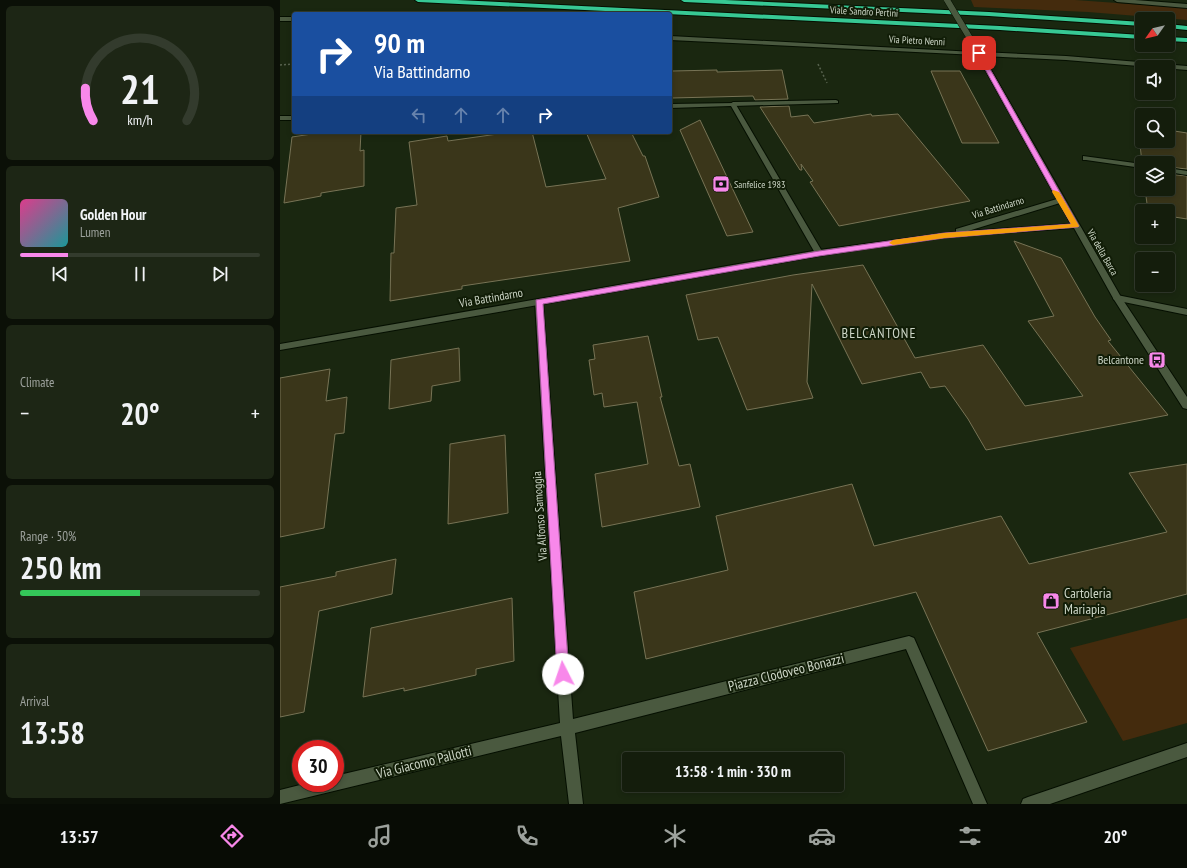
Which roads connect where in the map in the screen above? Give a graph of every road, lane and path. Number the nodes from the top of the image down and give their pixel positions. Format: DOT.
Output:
graph roads {
  1 [pos="418,0"];
  2 [pos="684,0"];
  3 [pos="947,0"];
  4 [pos="1117,0"];
  5 [pos="1187,6"];
  6 [pos="671,12"];
  7 [pos="672,12"];
  8 [pos="280,18"];
  9 [pos="292,19"];
  10 [pos="1135,24"];
  11 [pos="1175,27"];
  12 [pos="1187,28"];
  13 [pos="1135,37"];
  14 [pos="672,38"];
  15 [pos="1175,39"];
  16 [pos="1187,40"];
  17 [pos="979,53"];
  18 [pos="817,62"];
  19 [pos="292,64"];
  20 [pos="280,65"];
  21 [pos="1187,68"];
  22 [pos="836,102"];
  23 [pos="733,104"];
  24 [pos="672,106"];
  25 [pos="280,118"];
  26 [pos="292,118"];
  27 [pos="1086,158"];
  28 [pos="1135,165"];
  29 [pos="1175,171"];
  30 [pos="1187,173"];
  31 [pos="1060,201"];
  32 [pos="1075,226"];
  33 [pos="944,235"];
  34 [pos="819,253"];
  35 [pos="1117,298"];
  36 [pos="539,302"];
  37 [pos="1187,312"];
  38 [pos="280,347"];
  39 [pos="1187,406"];
  40 [pos="567,728"];
  41 [pos="1187,750"];
  42 [pos="280,797"];
  43 [pos="576,804"];
  44 [pos="980,804"];
  45 [pos="1028,804"];
  1 -- 6 [label="highway, Viale Sandro Pertini"];
  2 -- 10 [label="highway, Viale Sandro Pertini"];
  3 -- 17 [label="street, Via della Barca, bridge"];
  4 -- 5 [label="street"];
  7 -- 13 [label="highway, Viale Sandro Pertini"];
  8 -- 9 [label="street"];
  11 -- 12 [label="highway"];
  14 -- 17 [label="street, Via Pietro Nenni"];
  15 -- 16 [label="highway"];
  17 -- 21 [label="street, Via Pietro Nenni"];
  17 -- 31 [label="street, Via della Barca"];
  18 -- 22 [label="path"];
  19 -- 20 [label="path"];
  22 -- 23 [label="street"];
  23 -- 24 [label="street"];
  23 -- 34 [label="street"];
  25 -- 26 [label="street"];
  27 -- 28 [label="street"];
  29 -- 30 [label="street"];
  31 -- 32 [label="street, Via della Barca"];
  31 -- 33 [label="street, Via Battindarno"];
  32 -- 33 [label="street, Via Battindarno"];
  32 -- 35 [label="street, Via della Barca"];
  33 -- 34 [label="street, Via Battindarno"];
  34 -- 36 [label="street, Via Battindarno"];
  35 -- 37 [label="street"];
  35 -- 39 [label="street, Via della Barca"];
  36 -- 38 [label="street, Via Battindarno"];
  36 -- 40 [label="street, Via Alfonso Samoggia"];
  40 -- 42 [label="street, Via Giacomo Pallotti"];
  40 -- 43 [label="street"];
  40 -- 44 [label="street, Piazza Clodoveo Bonazzi"];
  41 -- 45 [label="street"];
}
